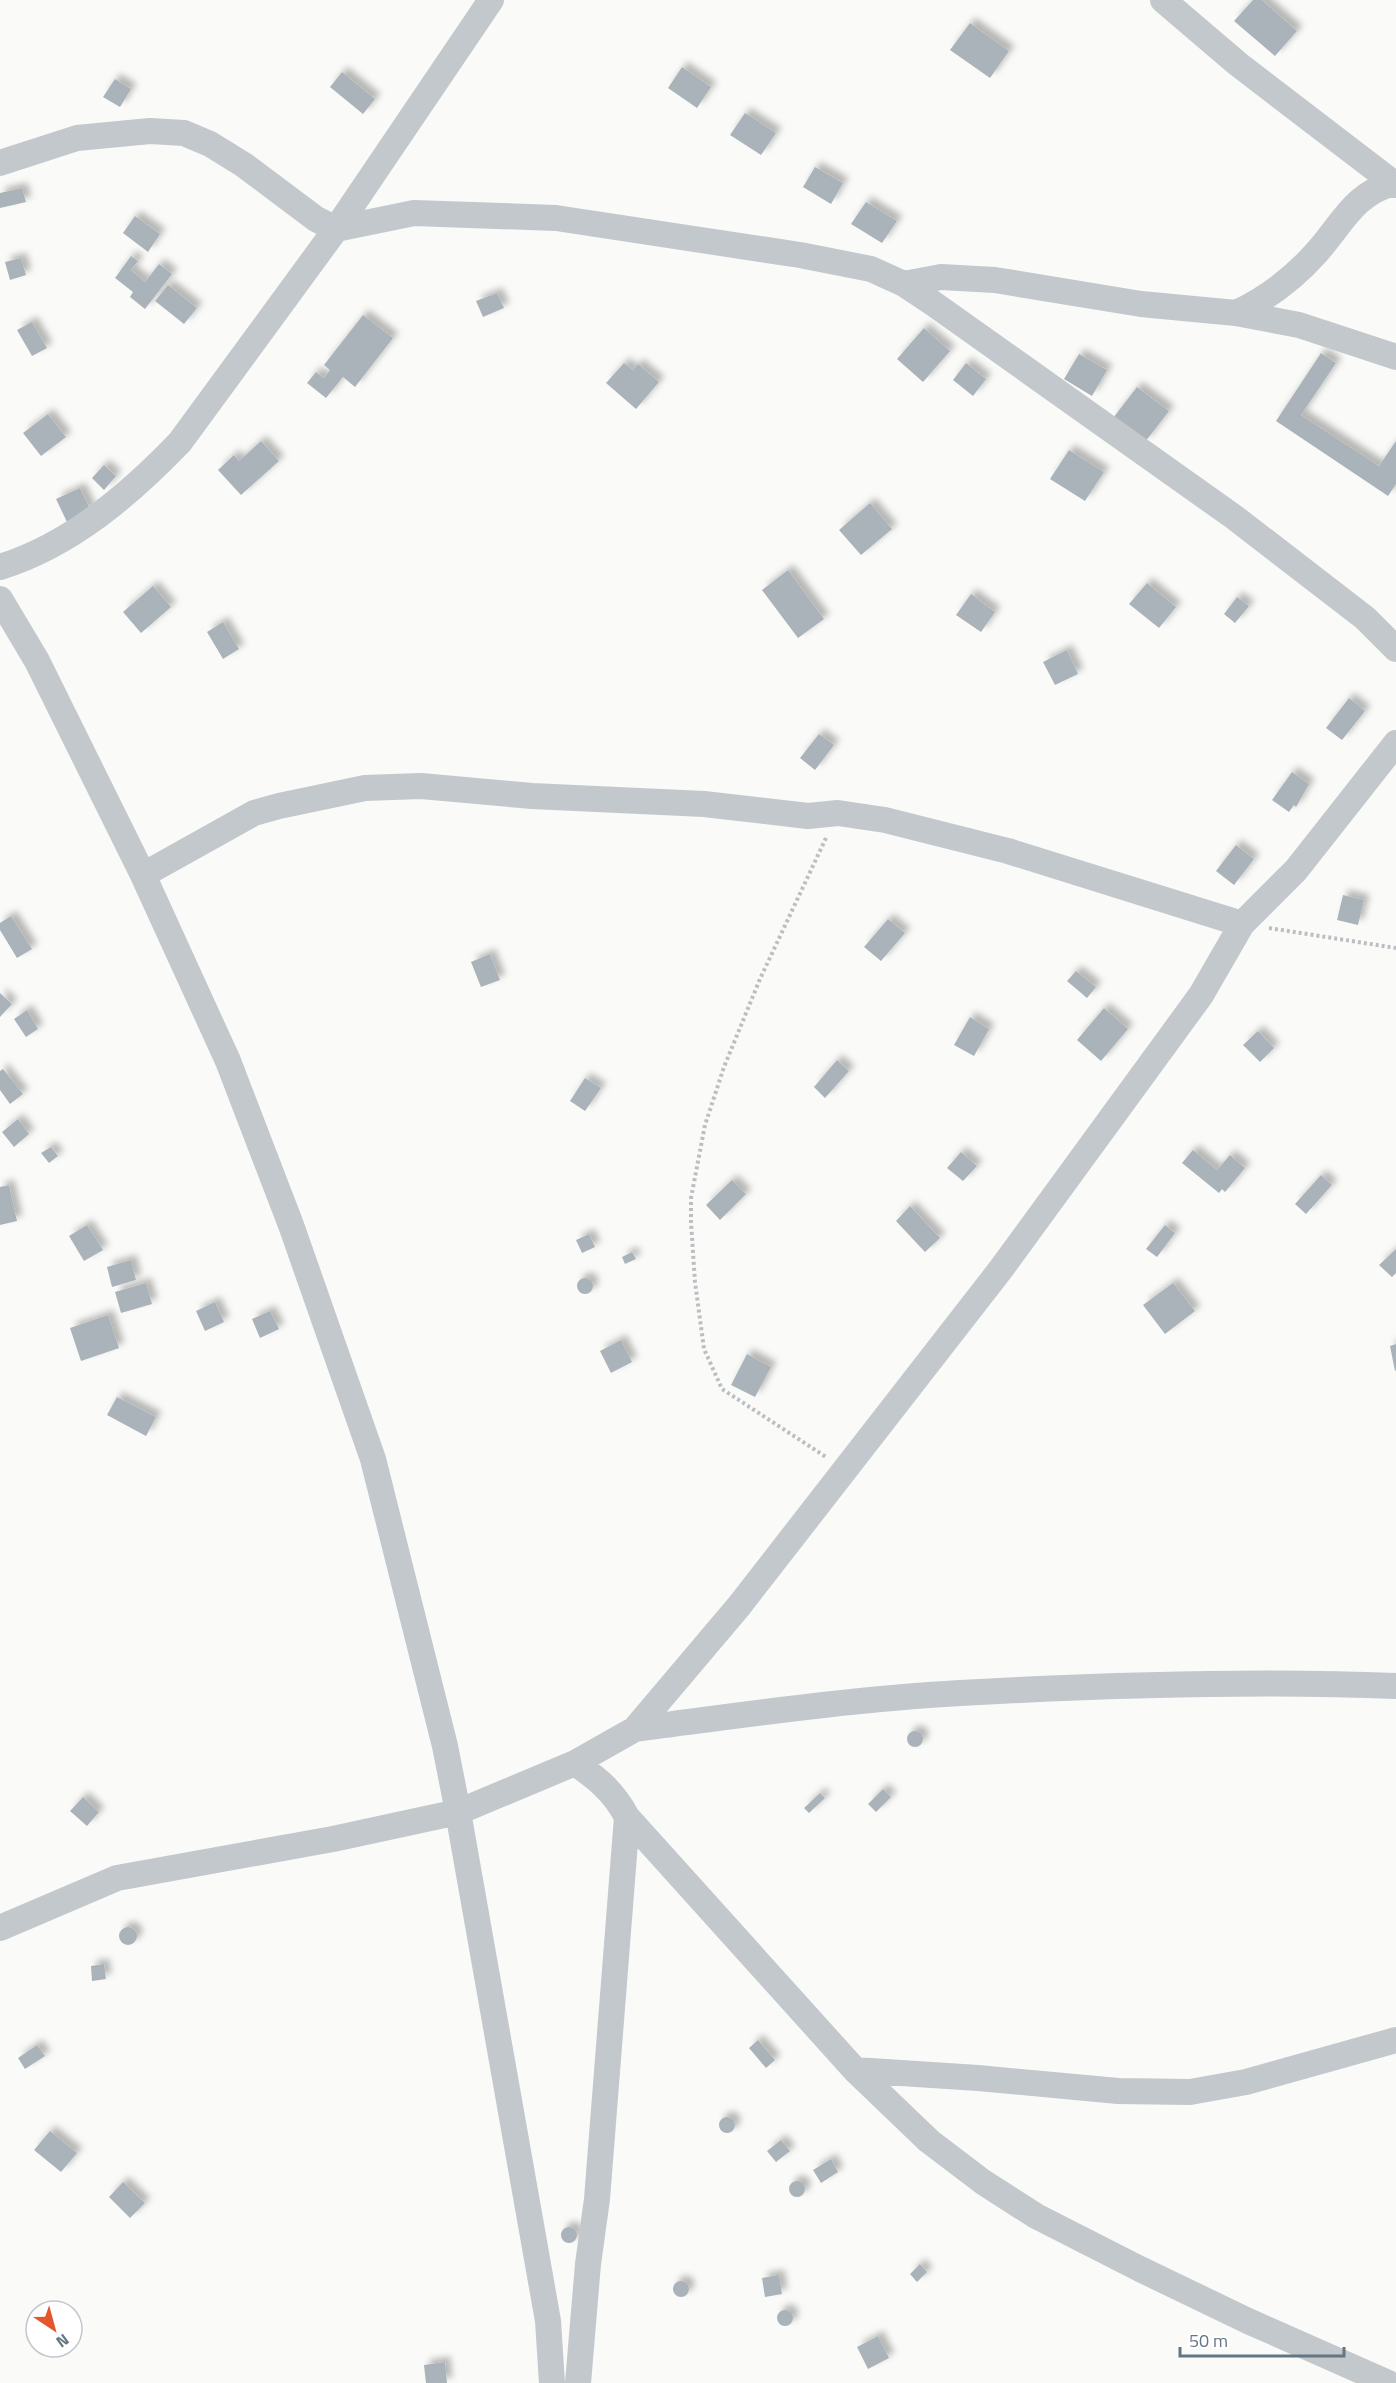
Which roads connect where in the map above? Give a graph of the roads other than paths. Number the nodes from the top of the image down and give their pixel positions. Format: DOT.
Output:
graph roads {
  1 [pos="490,0"];
  2 [pos="1163,0"];
  3 [pos="0,163"];
  4 [pos="1395,184"];
  5 [pos="336,229"];
  6 [pos="904,284"];
  7 [pos="1236,313"];
  8 [pos="1396,357"];
  9 [pos="0,567"];
  10 [pos="0,599"];
  11 [pos="1396,649"];
  12 [pos="1396,743"];
  13 [pos="143,874"];
  14 [pos="1242,924"];
  15 [pos="1396,1686"];
  16 [pos="635,1729"];
  17 [pos="575,1763"];
  18 [pos="458,1812"];
  19 [pos="627,1817"];
  20 [pos="0,1928"];
  21 [pos="1396,2040"];
  22 [pos="855,2070"];
  23 [pos="552,2383"];
  24 [pos="578,2383"];
  25 [pos="1388,2383"];
  1 -- 5 [label="street"];
  2 -- 4 [label="street"];
  3 -- 5 [label="street"];
  4 -- 7 [label="street"];
  5 -- 6 [label="street"];
  5 -- 9 [label="street"];
  6 -- 7 [label="street"];
  6 -- 11 [label="street"];
  7 -- 8 [label="street"];
  10 -- 13 [label="street"];
  12 -- 14 [label="street"];
  13 -- 14 [label="street"];
  13 -- 18 [label="street"];
  14 -- 16 [label="street"];
  15 -- 16 [label="street"];
  16 -- 17 [label="street"];
  17 -- 18 [label="street"];
  17 -- 19 [label="street"];
  18 -- 20 [label="street"];
  18 -- 23 [label="street"];
  19 -- 22 [label="street"];
  19 -- 24 [label="street"];
  21 -- 22 [label="street"];
  22 -- 25 [label="street"];
}
